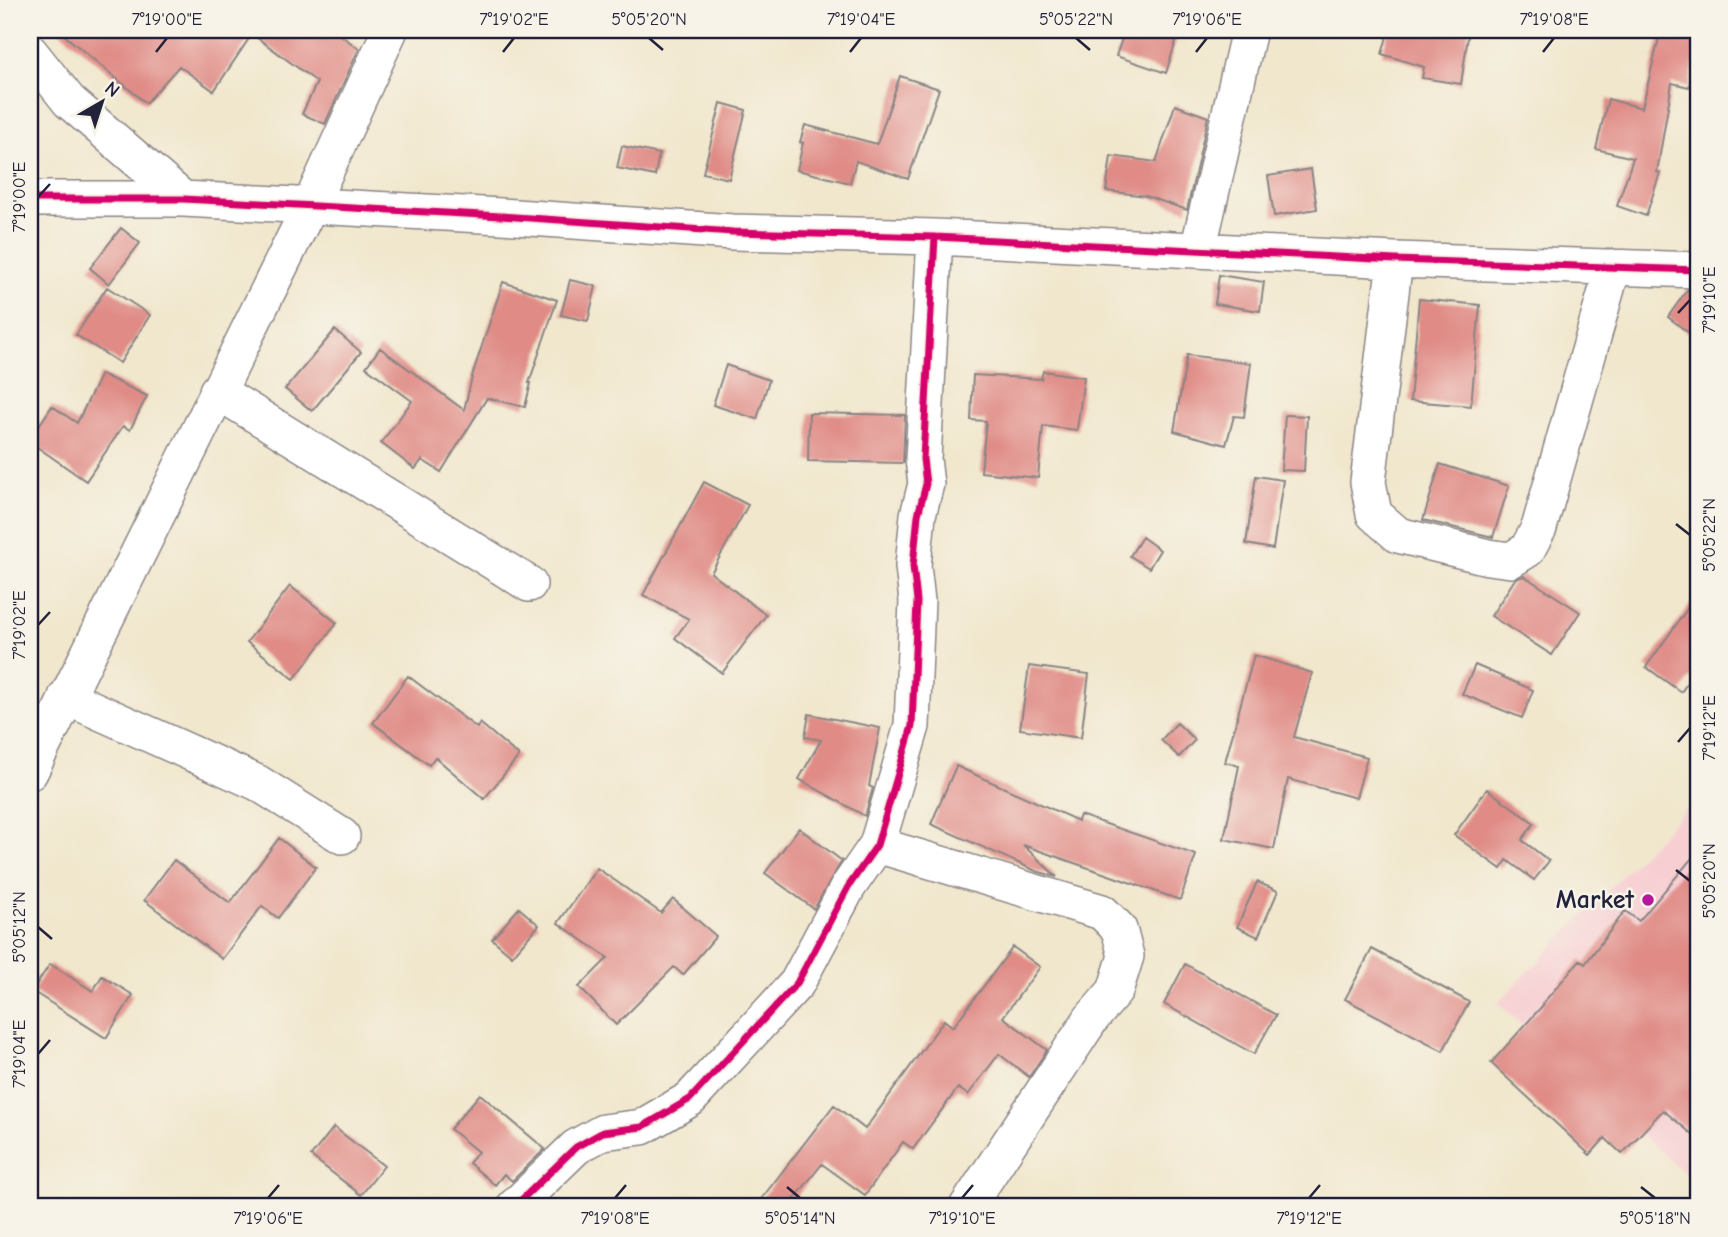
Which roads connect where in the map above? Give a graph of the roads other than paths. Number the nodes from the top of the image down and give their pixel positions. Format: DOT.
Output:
graph roads {
  1 [pos="390,30"];
  2 [pos="1250,30"];
  3 [pos="30,52"];
  4 [pos="30,199"];
  5 [pos="183,199"];
  6 [pos="310,205"];
  7 [pos="935,237"];
  8 [pos="1198,250"];
  9 [pos="1395,260"];
  10 [pos="1613,267"];
  11 [pos="1698,270"];
  12 [pos="217,391"];
  13 [pos="529,584"];
  14 [pos="66,697"];
  15 [pos="30,772"];
  16 [pos="342,836"];
  17 [pos="877,845"];
  18 [pos="514,1207"];
  19 [pos="967,1207"];
  1 -- 6 [label="street"];
  2 -- 8 [label="street"];
  3 -- 5 [label="street"];
  4 -- 5 [label="street"];
  5 -- 6 [label="street"];
  6 -- 7 [label="street"];
  6 -- 12 [label="street"];
  7 -- 8 [label="street"];
  7 -- 17 [label="street"];
  8 -- 9 [label="street"];
  9 -- 10 [label="street"];
  9 -- 10 [label="street"];
  10 -- 11 [label="street"];
  12 -- 13 [label="street"];
  12 -- 14 [label="street"];
  14 -- 15 [label="street"];
  14 -- 16 [label="street"];
  17 -- 18 [label="street"];
  17 -- 19 [label="street"];
}
